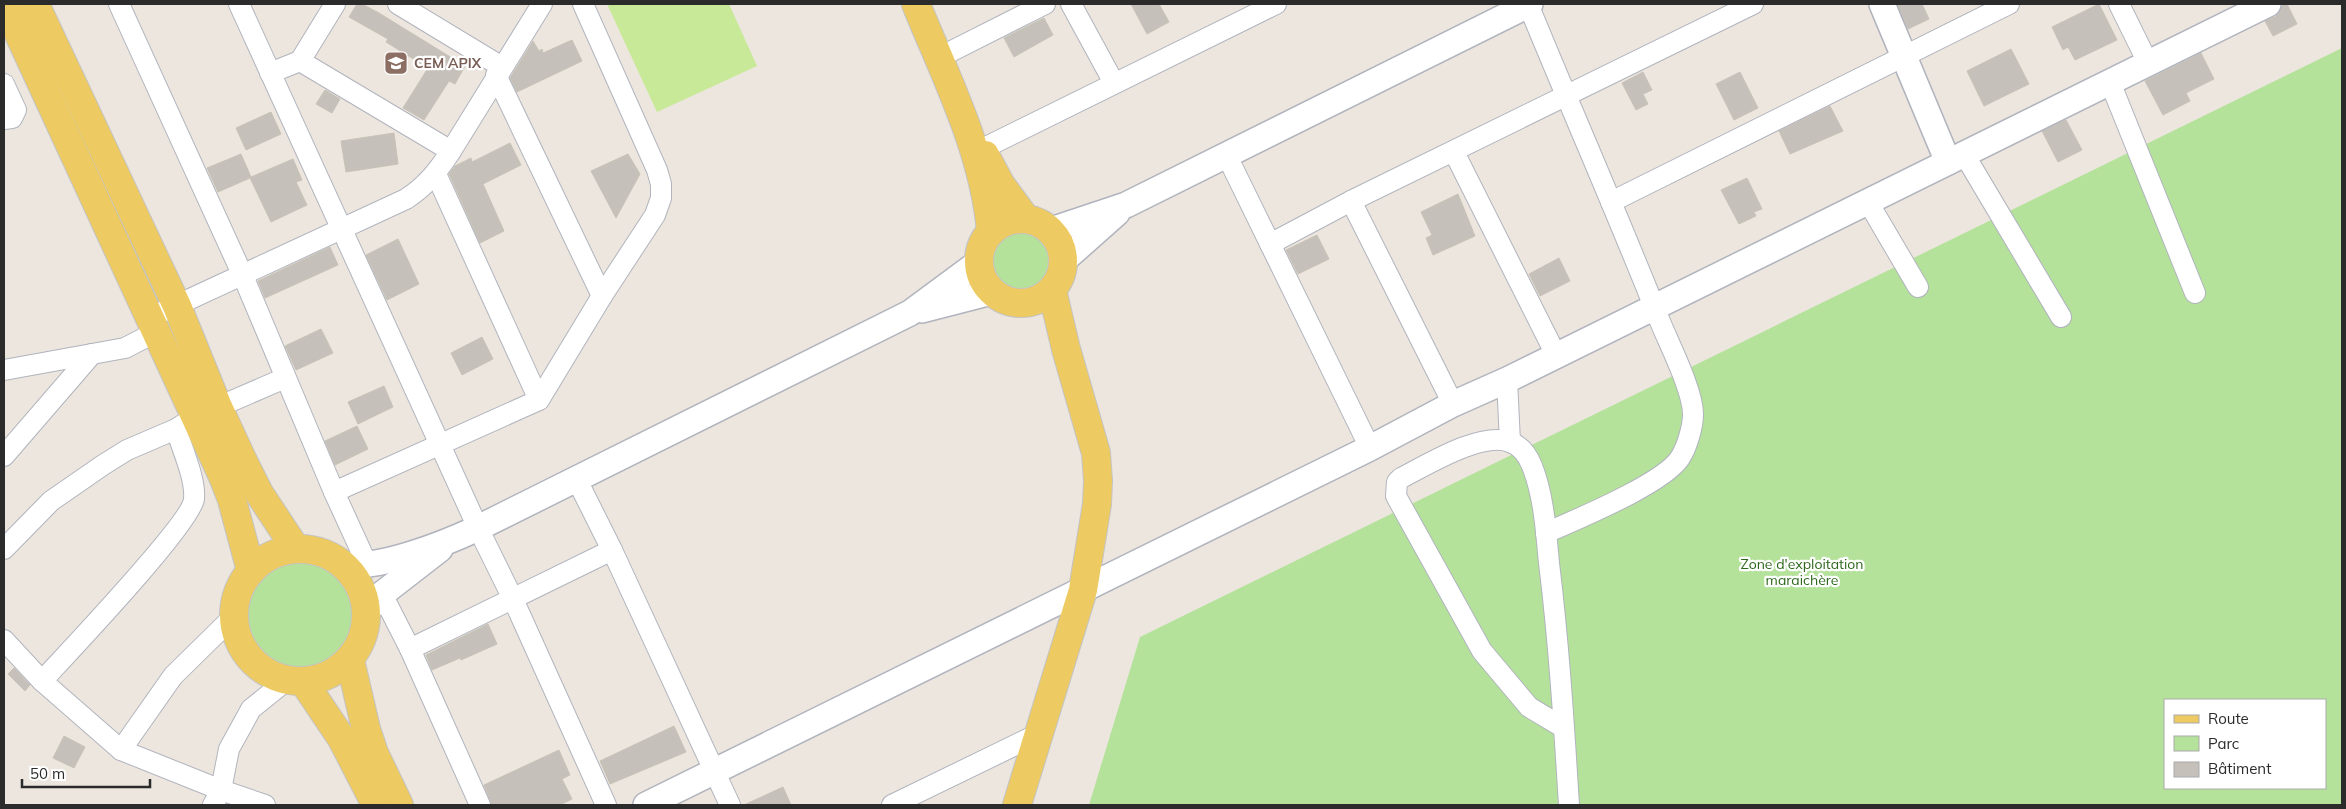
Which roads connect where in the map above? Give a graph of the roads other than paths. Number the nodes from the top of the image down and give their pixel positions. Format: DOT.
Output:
graph roads {
  1 [pos="5,4"];
  2 [pos="35,4"];
  3 [pos="121,4"];
  4 [pos="239,4"];
  5 [pos="335,4"];
  6 [pos="398,4"];
  7 [pos="542,4"];
  8 [pos="583,4"];
  9 [pos="916,4"];
  10 [pos="1045,4"];
  11 [pos="1071,4"];
  12 [pos="1276,4"];
  13 [pos="1529,4"];
  14 [pos="1753,4"];
  15 [pos="1882,4"];
  16 [pos="2009,4"];
  17 [pos="2119,4"];
  18 [pos="2268,4"];
  19 [pos="1904,56"];
  20 [pos="938,58"];
  21 [pos="300,61"];
  22 [pos="2148,63"];
  23 [pos="499,71"];
  24 [pos="270,73"];
  25 [pos="2110,82"];
  26 [pos="1114,83"];
  27 [pos="4,84"];
  28 [pos="1566,97"];
  29 [pos="4,119"];
  30 [pos="976,143"];
  31 [pos="451,151"];
  32 [pos="1454,152"];
  33 [pos="1227,156"];
  34 [pos="1956,158"];
  35 [pos="436,174"];
  36 [pos="1351,201"];
  37 [pos="1611,202"];
  38 [pos="1868,202"];
  39 [pos="1126,205"];
  40 [pos="1026,219"];
  41 [pos="341,229"];
  42 [pos="1051,230"];
  43 [pos="991,232"];
  44 [pos="1270,244"];
  45 [pos="1064,260"];
  46 [pos="979,262"];
  47 [pos="243,276"];
  48 [pos="1918,287"];
  49 [pos="1052,290"];
  50 [pos="992,292"];
  51 [pos="2195,294"];
  52 [pos="602,296"];
  53 [pos="1023,303"];
  54 [pos="177,306"];
  55 [pos="1654,307"];
  56 [pos="910,313"];
  57 [pos="2060,317"];
  58 [pos="152,325"];
  59 [pos="1066,349"];
  60 [pos="92,354"];
  61 [pos="1556,355"];
  62 [pos="4,370"];
  63 [pos="285,378"];
  64 [pos="1507,380"];
  65 [pos="539,400"];
  66 [pos="1453,404"];
  67 [pos="196,417"];
  68 [pos="1510,442"];
  69 [pos="440,444"];
  70 [pos="1370,448"];
  71 [pos="4,456"];
  72 [pos="576,478"];
  73 [pos="334,492"];
  74 [pos="478,528"];
  75 [pos="1546,533"];
  76 [pos="452,540"];
  77 [pos="4,549"];
  78 [pos="296,549"];
  79 [pos="612,550"];
  80 [pos="356,565"];
  81 [pos="251,571"];
  82 [pos="1082,590"];
  83 [pos="513,599"];
  84 [pos="375,603"];
  85 [pos="234,616"];
  86 [pos="4,640"];
  87 [pos="410,650"];
  88 [pos="350,660"];
  89 [pos="42,681"];
  90 [pos="295,681"];
  91 [pos="1564,728"];
  92 [pos="1038,734"];
  93 [pos="121,750"];
  94 [pos="714,772"];
  95 [pos="217,798"];
  96 [pos="265,805"];
  97 [pos="376,805"];
  98 [pos="399,805"];
  99 [pos="480,805"];
  100 [pos="606,805"];
  101 [pos="646,805"];
  102 [pos="730,805"];
  103 [pos="892,805"];
  104 [pos="1017,805"];
  105 [pos="1569,805"];
  1 -- 58 [label="main road"];
  2 -- 54 [label="main road"];
  3 -- 47 [label="street"];
  4 -- 24 [label="street"];
  5 -- 21 [label="street"];
  6 -- 23 [label="street"];
  7 -- 23 [label="street"];
  8 -- 52 [label="street"];
  9 -- 20 [label="main road"];
  10 -- 20 [label="street"];
  11 -- 26 [label="street"];
  12 -- 26 [label="street"];
  13 -- 28 [label="street"];
  13 -- 33 [label="street"];
  14 -- 28 [label="street"];
  15 -- 19 [label="street"];
  16 -- 19 [label="street"];
  17 -- 22 [label="street"];
  18 -- 22 [label="street"];
  19 -- 34 [label="street"];
  19 -- 37 [label="street"];
  20 -- 30 [label="main road"];
  21 -- 24 [label="street"];
  21 -- 31 [label="street"];
  22 -- 25 [label="street"];
  23 -- 31 [label="street"];
  23 -- 52 [label="street"];
  24 -- 41 [label="street"];
  25 -- 34 [label="street"];
  25 -- 51 [label="street"];
  26 -- 30 [label="street"];
  27 -- 29 [label="street"];
  28 -- 32 [label="street"];
  28 -- 37 [label="street"];
  30 -- 40 [label="main road"];
  30 -- 43 [label="main road"];
  31 -- 35 [label="street"];
  32 -- 36 [label="street"];
  32 -- 61 [label="street"];
  33 -- 39 [label="street"];
  33 -- 44 [label="street"];
  34 -- 38 [label="street"];
  34 -- 57 [label="street"];
  35 -- 41 [label="street"];
  35 -- 65 [label="street"];
  36 -- 44 [label="street"];
  36 -- 66 [label="street"];
  37 -- 55 [label="street"];
  38 -- 48 [label="street"];
  38 -- 55 [label="street"];
  39 -- 42 [label="street"];
  39 -- 45 [label="street"];
  40 -- 42 [label="main road"];
  40 -- 43 [label="main road"];
  41 -- 47 [label="street"];
  41 -- 69 [label="street"];
  42 -- 45 [label="main road"];
  43 -- 46 [label="main road"];
  44 -- 70 [label="street"];
  45 -- 49 [label="main road"];
  46 -- 50 [label="main road"];
  46 -- 56 [label="street"];
  47 -- 54 [label="street"];
  47 -- 63 [label="street"];
  49 -- 53 [label="main road"];
  49 -- 59 [label="main road"];
  50 -- 53 [label="main road"];
  50 -- 56 [label="street"];
  52 -- 65 [label="street"];
  53 -- 59 [label="main road"];
  54 -- 58 [label="street"];
  54 -- 67 [label="main road"];
  55 -- 61 [label="street"];
  55 -- 75 [label="street"];
  56 -- 72 [label="street"];
  58 -- 60 [label="street"];
  58 -- 67 [label="main road"];
  59 -- 82 [label="main road"];
  60 -- 62 [label="street"];
  60 -- 71 [label="street"];
  61 -- 64 [label="street"];
  63 -- 67 [label="street"];
  63 -- 73 [label="street"];
  64 -- 66 [label="street"];
  64 -- 68 [label="street"];
  65 -- 69 [label="street"];
  66 -- 70 [label="street"];
  67 -- 77 [label="street"];
  67 -- 78 [label="main road"];
  67 -- 81 [label="main road"];
  67 -- 89 [label="street"];
  68 -- 75 [label="street"];
  68 -- 91 [label="street"];
  69 -- 73 [label="street"];
  69 -- 74 [label="street"];
  70 -- 82 [label="street"];
  72 -- 74 [label="street"];
  72 -- 79 [label="street"];
  73 -- 80 [label="street"];
  74 -- 76 [label="street"];
  74 -- 83 [label="street"];
  75 -- 91 [label="street"];
  76 -- 80 [label="street"];
  76 -- 84 [label="street"];
  78 -- 80 [label="main road"];
  78 -- 81 [label="main road"];
  79 -- 83 [label="street"];
  79 -- 94 [label="street"];
  80 -- 84 [label="main road"];
  81 -- 85 [label="main road"];
  82 -- 92 [label="main road"];
  82 -- 94 [label="street"];
  83 -- 87 [label="street"];
  83 -- 100 [label="street"];
  84 -- 87 [label="street"];
  84 -- 88 [label="main road"];
  85 -- 90 [label="main road"];
  85 -- 93 [label="street"];
  86 -- 89 [label="street"];
  87 -- 99 [label="street"];
  88 -- 90 [label="main road"];
  88 -- 98 [label="main road"];
  89 -- 93 [label="street"];
  90 -- 95 [label="street"];
  90 -- 97 [label="main road"];
  91 -- 105 [label="street"];
  92 -- 103 [label="street"];
  92 -- 104 [label="main road"];
  93 -- 95 [label="street"];
  94 -- 101 [label="street"];
  94 -- 102 [label="street"];
  95 -- 96 [label="street"];
}
